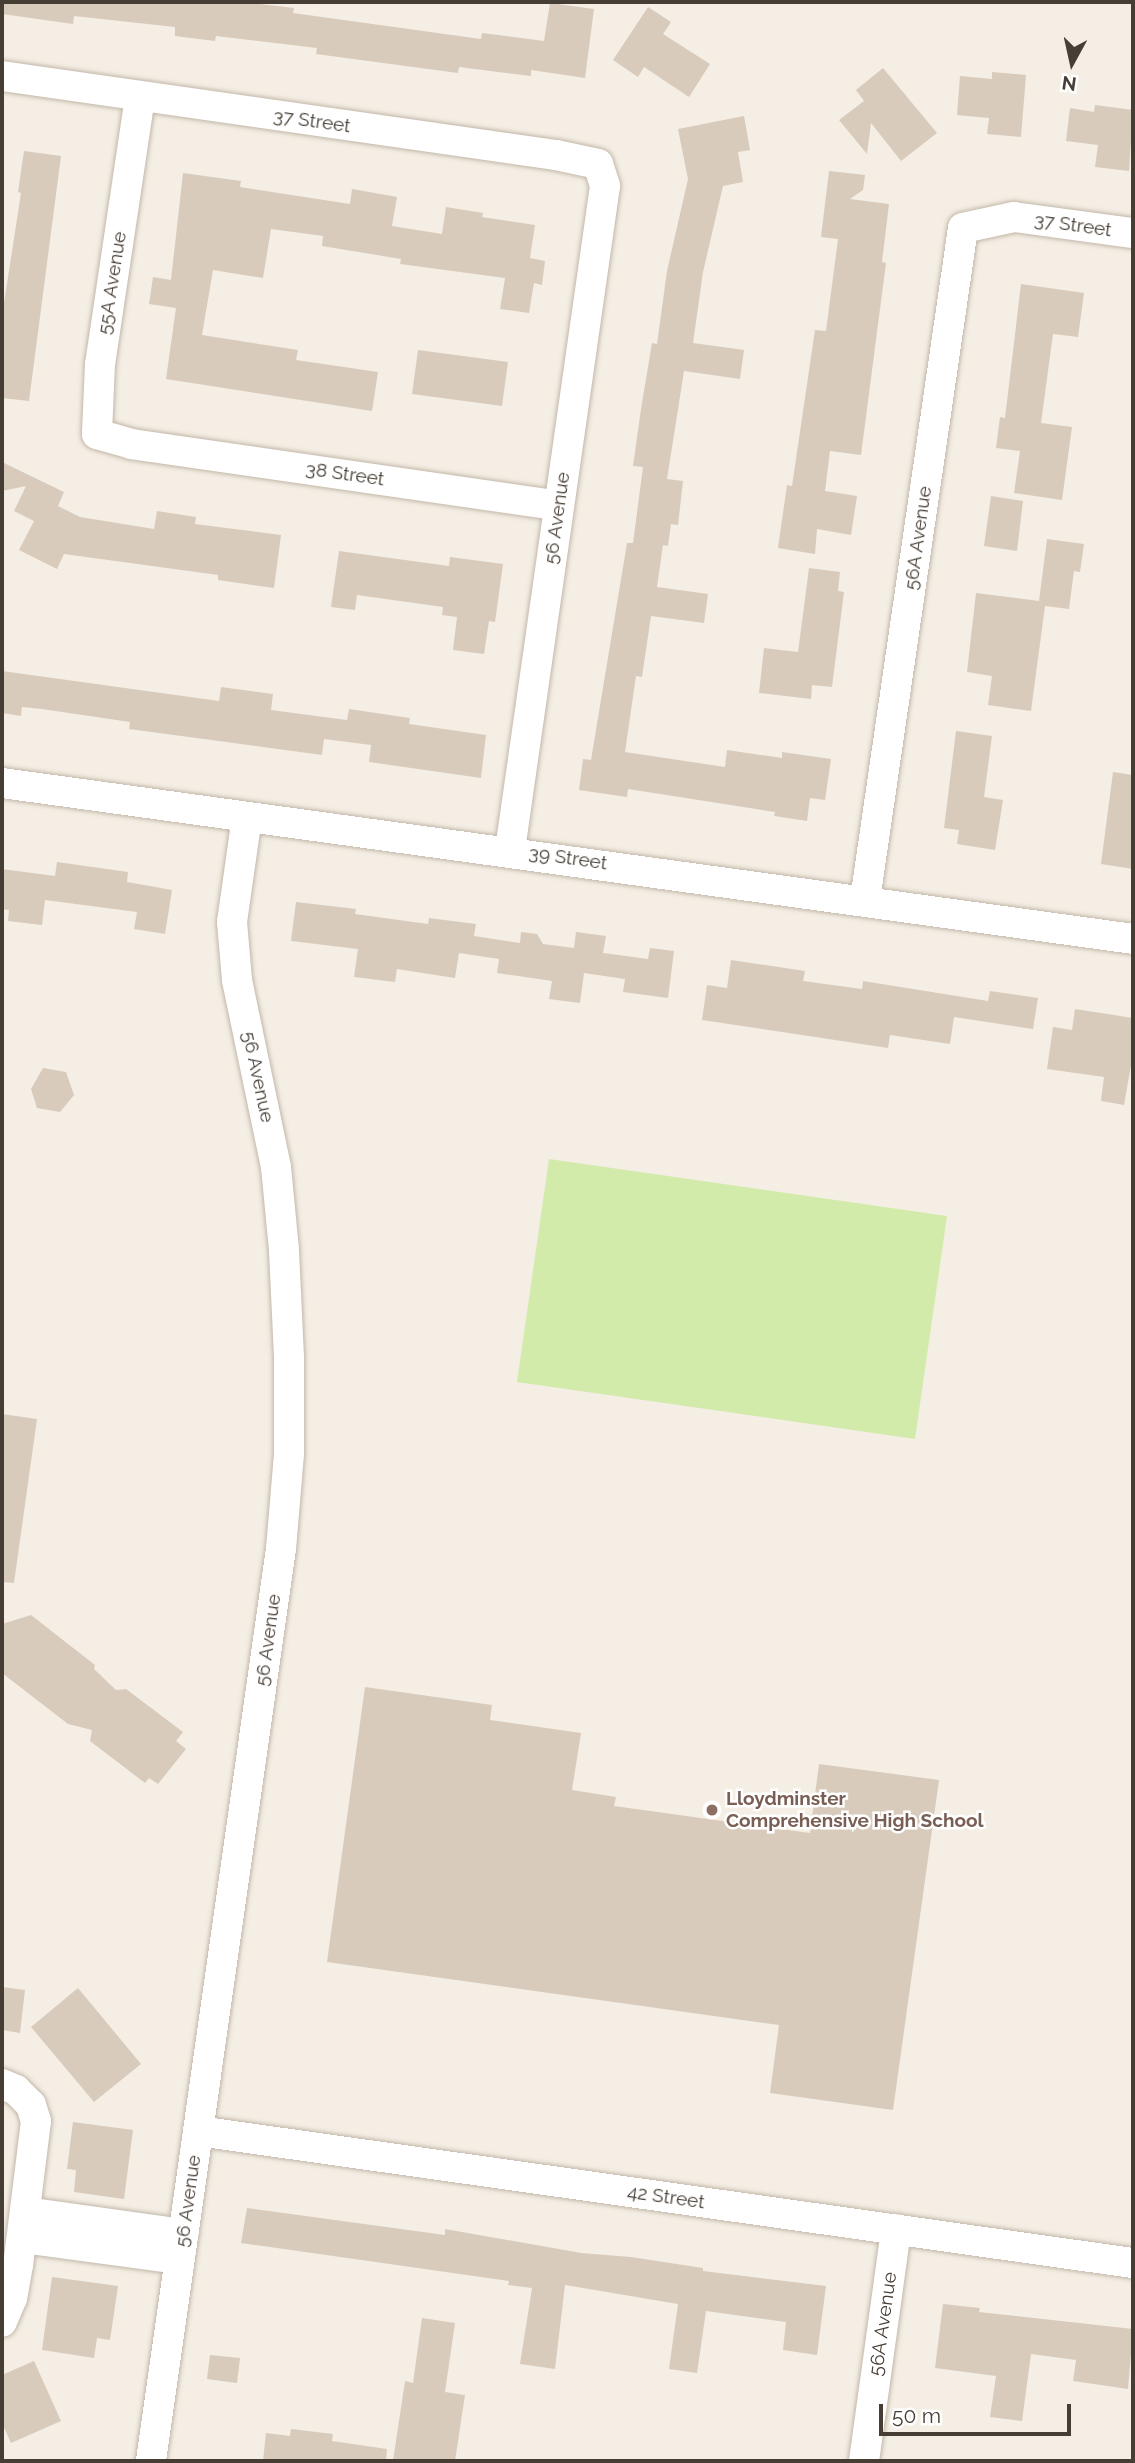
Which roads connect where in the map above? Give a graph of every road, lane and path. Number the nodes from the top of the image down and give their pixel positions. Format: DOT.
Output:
graph roads {
  1 [pos="2,76"];
  2 [pos="140,97"];
  3 [pos="605,186"];
  4 [pos="1014,217"];
  5 [pos="1133,233"];
  6 [pos="131,444"];
  7 [pos="559,506"];
  8 [pos="2,783"];
  9 [pos="247,817"];
  10 [pos="510,850"];
  11 [pos="865,900"];
  12 [pos="1133,939"];
  13 [pos="2,2084"];
  14 [pos="198,2131"];
  15 [pos="24,2225"];
  16 [pos="896,2229"];
  17 [pos="181,2247"];
  18 [pos="1133,2263"];
  19 [pos="2,2322"];
  20 [pos="151,2461"];
  21 [pos="864,2461"];
  1 -- 2 [label="street, 37 Street"];
  2 -- 3 [label="street, 37 Street"];
  2 -- 6 [label="street, 55A Avenue"];
  3 -- 7 [label="street, 56 Avenue"];
  4 -- 5 [label="street, 37 Street"];
  4 -- 11 [label="street, 56A Avenue"];
  6 -- 7 [label="street, 38 Street"];
  7 -- 10 [label="street, 56 Avenue"];
  8 -- 9 [label="street, 39 Street"];
  9 -- 10 [label="street, 39 Street"];
  9 -- 14 [label="street, 56 Avenue"];
  10 -- 11 [label="street, 39 Street"];
  11 -- 12 [label="street, 39 Street"];
  13 -- 15 [label="street"];
  14 -- 16 [label="street, 42 Street"];
  14 -- 17 [label="street, 56 Avenue"];
  15 -- 17 [label="street"];
  15 -- 19 [label="street"];
  16 -- 18 [label="street, 42 Street"];
  16 -- 21 [label="street, 56A Avenue"];
  17 -- 20 [label="street, 56 Avenue"];
}
